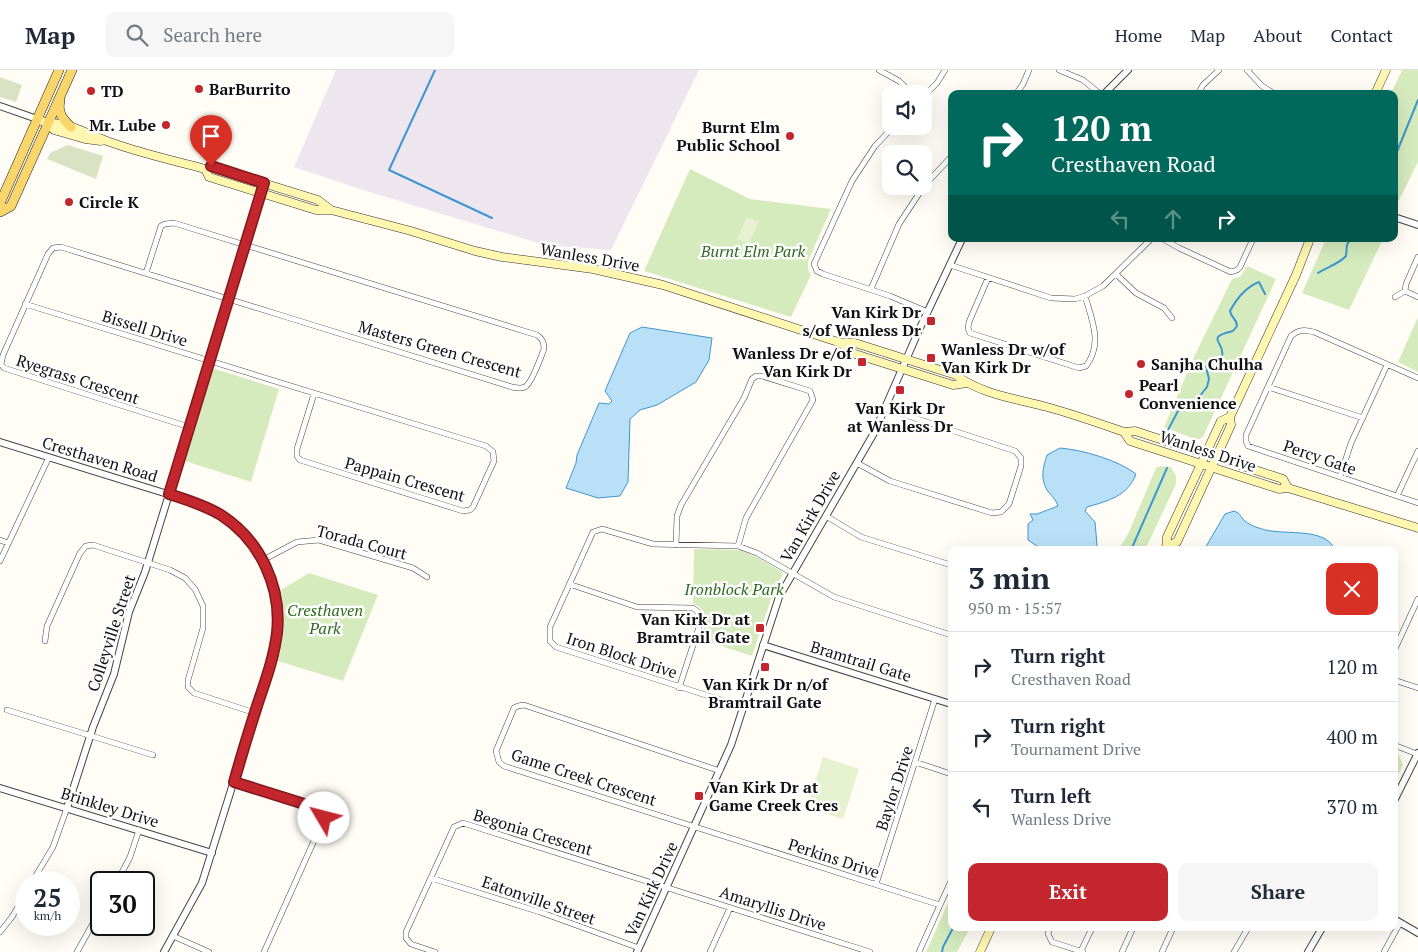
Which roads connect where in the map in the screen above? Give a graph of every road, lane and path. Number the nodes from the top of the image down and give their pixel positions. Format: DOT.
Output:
graph roads {
  1 [pos="60,70"];
  2 [pos="72,70"];
  3 [pos="879,70"];
  4 [pos="945,70"];
  5 [pos="1029,70"];
  6 [pos="1059,70"];
  7 [pos="1128,70"];
  8 [pos="1218,70"];
  9 [pos="1247,70"];
  10 [pos="1386,70"];
  11 [pos="66,82"];
  12 [pos="903,85"];
  13 [pos="932,87"];
  14 [pos="1019,90"];
  15 [pos="1095,90"];
  16 [pos="1108,90"];
  17 [pos="1200,90"];
  18 [pos="1268,90"];
  19 [pos="1377,90"];
  20 [pos="0,106"];
  21 [pos="37,119"];
  22 [pos="47,123"];
  23 [pos="71,127"];
  24 [pos="885,135"];
  25 [pos="105,141"];
  26 [pos="948,160"];
  27 [pos="205,169"];
  28 [pos="932,177"];
  29 [pos="264,183"];
  30 [pos="262,193"];
  31 [pos="918,195"];
  32 [pos="0,207"];
  33 [pos="331,210"];
  34 [pos="0,212"];
  35 [pos="1398,218"];
  36 [pos="1418,226"];
  37 [pos="961,242"];
  38 [pos="1149,242"];
  39 [pos="1168,242"];
  40 [pos="1252,242"];
  41 [pos="1309,242"];
  42 [pos="246,246"];
  43 [pos="1418,257"];
  44 [pos="950,265"];
  45 [pos="146,273"];
  46 [pos="1116,274"];
  47 [pos="988,278"];
  48 [pos="871,290"];
  49 [pos="1405,291"];
  50 [pos="1085,296"];
  51 [pos="1395,297"];
  52 [pos="1418,298"];
  53 [pos="229,299"];
  54 [pos="25,304"];
  55 [pos="928,312"];
  56 [pos="1172,318"];
  57 [pos="841,343"];
  58 [pos="906,359"];
  59 [pos="210,362"];
  60 [pos="1387,364"];
  61 [pos="901,369"];
  62 [pos="1418,378"];
  63 [pos="967,383"];
  64 [pos="1268,387"];
  65 [pos="314,394"];
  66 [pos="884,408"];
  67 [pos="1230,417"];
  68 [pos="1363,418"];
  69 [pos="189,426"];
  70 [pos="1124,432"];
  71 [pos="0,442"];
  72 [pos="1418,451"];
  73 [pos="1206,454"];
  74 [pos="49,457"];
  75 [pos="1217,457"];
  76 [pos="857,463"];
  77 [pos="1201,464"];
  78 [pos="1212,467"];
  79 [pos="1340,477"];
  80 [pos="1288,488"];
  81 [pos="169,494"];
  82 [pos="1398,496"];
  83 [pos="1418,503"];
  84 [pos="826,516"];
  85 [pos="1418,528"];
  86 [pos="0,540"];
  87 [pos="8,543"];
  88 [pos="676,545"];
  89 [pos="738,546"];
  90 [pos="1167,546"];
  91 [pos="1170,546"];
  92 [pos="263,560"];
  93 [pos="0,561"];
  94 [pos="148,563"];
  95 [pos="948,564"];
  96 [pos="792,573"];
  97 [pos="427,577"];
  98 [pos="569,584"];
  99 [pos="1418,599"];
  100 [pos="948,634"];
  101 [pos="45,641"];
  102 [pos="1398,642"];
  103 [pos="763,645"];
  104 [pos="1398,681"];
  105 [pos="680,688"];
  106 [pos="1418,688"];
  107 [pos="935,699"];
  108 [pos="948,703"];
  109 [pos="744,707"];
  110 [pos="7,710"];
  111 [pos="255,712"];
  112 [pos="90,736"];
  113 [pos="1398,746"];
  114 [pos="1418,754"];
  115 [pos="154,756"];
  116 [pos="915,762"];
  117 [pos="720,771"];
  118 [pos="948,773"];
  119 [pos="234,782"];
  120 [pos="0,788"];
  121 [pos="1398,793"];
  122 [pos="67,808"];
  123 [pos="695,826"];
  124 [pos="139,830"];
  125 [pos="212,853"];
  126 [pos="39,871"];
  127 [pos="123,871"];
  128 [pos="430,878"];
  129 [pos="876,884"];
  130 [pos="668,888"];
  131 [pos="948,888"];
  132 [pos="940,905"];
  133 [pos="730,908"];
  134 [pos="15,912"];
  135 [pos="1400,923"];
  136 [pos="1398,927"];
  137 [pos="90,929"];
  138 [pos="990,931"];
  139 [pos="1049,931"];
  140 [pos="1091,931"];
  141 [pos="1132,931"];
  142 [pos="1172,931"];
  143 [pos="1246,931"];
  144 [pos="1320,931"];
  145 [pos="1396,931"];
  146 [pos="0,932"];
  147 [pos="1418,933"];
  148 [pos="173,936"];
  149 [pos="638,950"];
  150 [pos="77,952"];
  151 [pos="164,952"];
  152 [pos="209,952"];
  153 [pos="264,952"];
  154 [pos="435,952"];
  155 [pos="710,952"];
  156 [pos="870,952"];
  157 [pos="919,952"];
  158 [pos="980,952"];
  159 [pos="1082,952"];
  160 [pos="1122,952"];
  161 [pos="1162,952"];
  162 [pos="1234,952"];
  163 [pos="1308,952"];
  164 [pos="1384,952"];
  1 -- 21 [label="main road"];
  2 -- 11 [label="main road"];
  3 -- 12 [label="street"];
  4 -- 13 [label="street"];
  5 -- 14 [label="street"];
  6 -- 15 [label="street"];
  7 -- 16 [label="street"];
  8 -- 17 [label="street"];
  9 -- 18 [label="street"];
  10 -- 19 [label="main road"];
  11 -- 22 [label="main road"];
  11 -- 23 [label="main road"];
  20 -- 21 [label="street"];
  21 -- 22 [label="main road"];
  21 -- 32 [label="main road"];
  22 -- 23 [label="main road, Wanless Drive"];
  22 -- 25 [label="main road, Wanless Drive"];
  22 -- 34 [label="main road"];
  23 -- 25 [label="main road, Wanless Drive"];
  24 -- 48 [label="street"];
  25 -- 27 [label="main road, Wanless Drive"];
  26 -- 28 [label="street"];
  27 -- 29 [label="main road, Wanless Drive"];
  27 -- 30 [label="main road, Wanless Drive"];
  29 -- 30 [label="street, Colleyville Street"];
  29 -- 33 [label="main road, Wanless Drive"];
  30 -- 33 [label="main road, Wanless Drive"];
  30 -- 42 [label="street, Colleyville Street"];
  31 -- 48 [label="street"];
  33 -- 57 [label="main road, Wanless Drive"];
  35 -- 36 [label="street"];
  37 -- 44 [label="street, Van Kirk Drive"];
  38 -- 46 [label="street"];
  39 -- 40 [label="street"];
  41 -- 67 [label="main road"];
  42 -- 45 [label="street, Masters Green Crescent"];
  42 -- 53 [label="street, Colleyville Street"];
  42 -- 53 [label="street, Masters Green Crescent"];
  43 -- 49 [label="street"];
  44 -- 47 [label="street"];
  44 -- 55 [label="street, Van Kirk Drive"];
  45 -- 53 [label="street, Ryegrass Crescent"];
  45 -- 54 [label="street, Ryegrass Crescent"];
  46 -- 50 [label="street"];
  46 -- 56 [label="street"];
  47 -- 50 [label="street"];
  47 -- 50 [label="street"];
  48 -- 55 [label="street"];
  49 -- 51 [label="street"];
  49 -- 52 [label="street"];
  53 -- 59 [label="street, Colleyville Street"];
  54 -- 59 [label="street, Bissell Drive"];
  54 -- 69 [label="street, Ryegrass Crescent"];
  55 -- 58 [label="street, Van Kirk Drive"];
  57 -- 58 [label="main road, Wanless Drive"];
  57 -- 61 [label="main road, Wanless Drive"];
  58 -- 61 [label="street, Van Kirk Drive"];
  58 -- 63 [label="main road, Wanless Drive"];
  59 -- 65 [label="street, Bissell Drive"];
  59 -- 69 [label="street, Colleyville Street"];
  60 -- 62 [label="street"];
  60 -- 64 [label="street"];
  60 -- 68 [label="street"];
  61 -- 63 [label="main road, Wanless Drive"];
  61 -- 66 [label="street, Van Kirk Drive"];
  63 -- 70 [label="main road, Wanless Drive"];
  64 -- 68 [label="street"];
  64 -- 79 [label="street, Percy Gate"];
  65 -- 65 [label="street, Pappain Crescent"];
  66 -- 76 [label="street, Van Kirk Drive"];
  66 -- 76 [label="street"];
  67 -- 73 [label="main road"];
  67 -- 75 [label="main road"];
  68 -- 79 [label="street"];
  69 -- 81 [label="street, Colleyville Street"];
  70 -- 73 [label="main road, Wanless Drive"];
  70 -- 77 [label="main road, Wanless Drive"];
  71 -- 74 [label="street, Cresthaven Road"];
  72 -- 82 [label="street"];
  73 -- 75 [label="main road, Wanless Drive"];
  73 -- 77 [label="main road"];
  74 -- 81 [label="street, Cresthaven Road"];
  74 -- 87 [label="street"];
  75 -- 78 [label="main road"];
  75 -- 80 [label="main road, Wanless Drive"];
  76 -- 84 [label="street, Van Kirk Drive"];
  77 -- 78 [label="main road, Wanless Drive"];
  77 -- 90 [label="main road"];
  78 -- 80 [label="main road, Wanless Drive"];
  78 -- 91 [label="main road"];
  79 -- 82 [label="street, Percy Gate"];
  80 -- 85 [label="main road, Wanless Drive"];
  81 -- 92 [label="street, Cresthaven Road"];
  81 -- 94 [label="street, Colleyville Street"];
  82 -- 83 [label="street, Percy Gate"];
  84 -- 95 [label="street"];
  84 -- 96 [label="street, Van Kirk Drive"];
  86 -- 87 [label="street"];
  87 -- 93 [label="street"];
  88 -- 89 [label="street, Iron Block Drive"];
  88 -- 89 [label="street"];
  88 -- 98 [label="street, Iron Block Drive"];
  89 -- 96 [label="street, Iron Block Drive"];
  92 -- 97 [label="street, Torada Court"];
  92 -- 111 [label="street, Cresthaven Road"];
  94 -- 101 [label="street"];
  94 -- 111 [label="street"];
  94 -- 112 [label="street, Colleyville Street"];
  96 -- 100 [label="street, Iron Block Drive"];
  96 -- 103 [label="street, Van Kirk Drive"];
  98 -- 105 [label="street, Iron Block Drive"];
  98 -- 105 [label="street"];
  99 -- 102 [label="street"];
  103 -- 107 [label="street, Bramtrail Gate"];
  103 -- 109 [label="street, Van Kirk Drive"];
  104 -- 106 [label="street"];
  105 -- 109 [label="street, Iron Block Drive"];
  107 -- 108 [label="street, Bramtrail Gate"];
  107 -- 116 [label="street, Baylor Drive"];
  109 -- 117 [label="street, Van Kirk Drive"];
  110 -- 112 [label="street"];
  111 -- 119 [label="street, Cresthaven Road"];
  112 -- 115 [label="street"];
  112 -- 122 [label="street, Colleyville Street"];
  113 -- 114 [label="street"];
  114 -- 121 [label="street"];
  116 -- 118 [label="street"];
  116 -- 129 [label="street, Baylor Drive"];
  117 -- 123 [label="street, Van Kirk Drive"];
  117 -- 123 [label="street, Game Creek Crescent"];
  119 -- 125 [label="street, Cresthaven Road"];
  119 -- 153 [label="street"];
  120 -- 122 [label="street, Brinkley Drive"];
  122 -- 124 [label="street, Brinkley Drive"];
  122 -- 126 [label="street"];
  123 -- 129 [label="street, Perkins Drive"];
  123 -- 130 [label="street, Van Kirk Drive"];
  124 -- 125 [label="street, Brinkley Drive"];
  124 -- 127 [label="street"];
  125 -- 148 [label="street, Cresthaven Road"];
  128 -- 130 [label="street, Begonia Crescent"];
  128 -- 149 [label="street, Eatonville Street"];
  128 -- 154 [label="street, Begonia Crescent"];
  129 -- 132 [label="street, Perkins Drive"];
  130 -- 133 [label="street, Amaryllis Drive"];
  130 -- 149 [label="street, Van Kirk Drive"];
  131 -- 132 [label="street"];
  132 -- 157 [label="street"];
  133 -- 155 [label="street"];
  133 -- 156 [label="street, Amaryllis Drive"];
  134 -- 146 [label="street"];
  135 -- 136 [label="street"];
  135 -- 147 [label="street"];
  137 -- 150 [label="street"];
  138 -- 158 [label="main road"];
  139 -- 159 [label="street"];
  140 -- 159 [label="street"];
  141 -- 160 [label="street"];
  142 -- 161 [label="street"];
  143 -- 162 [label="street"];
  144 -- 163 [label="street"];
  145 -- 164 [label="street"];
  148 -- 151 [label="street, Cresthaven Road"];
  148 -- 152 [label="street"];
}
